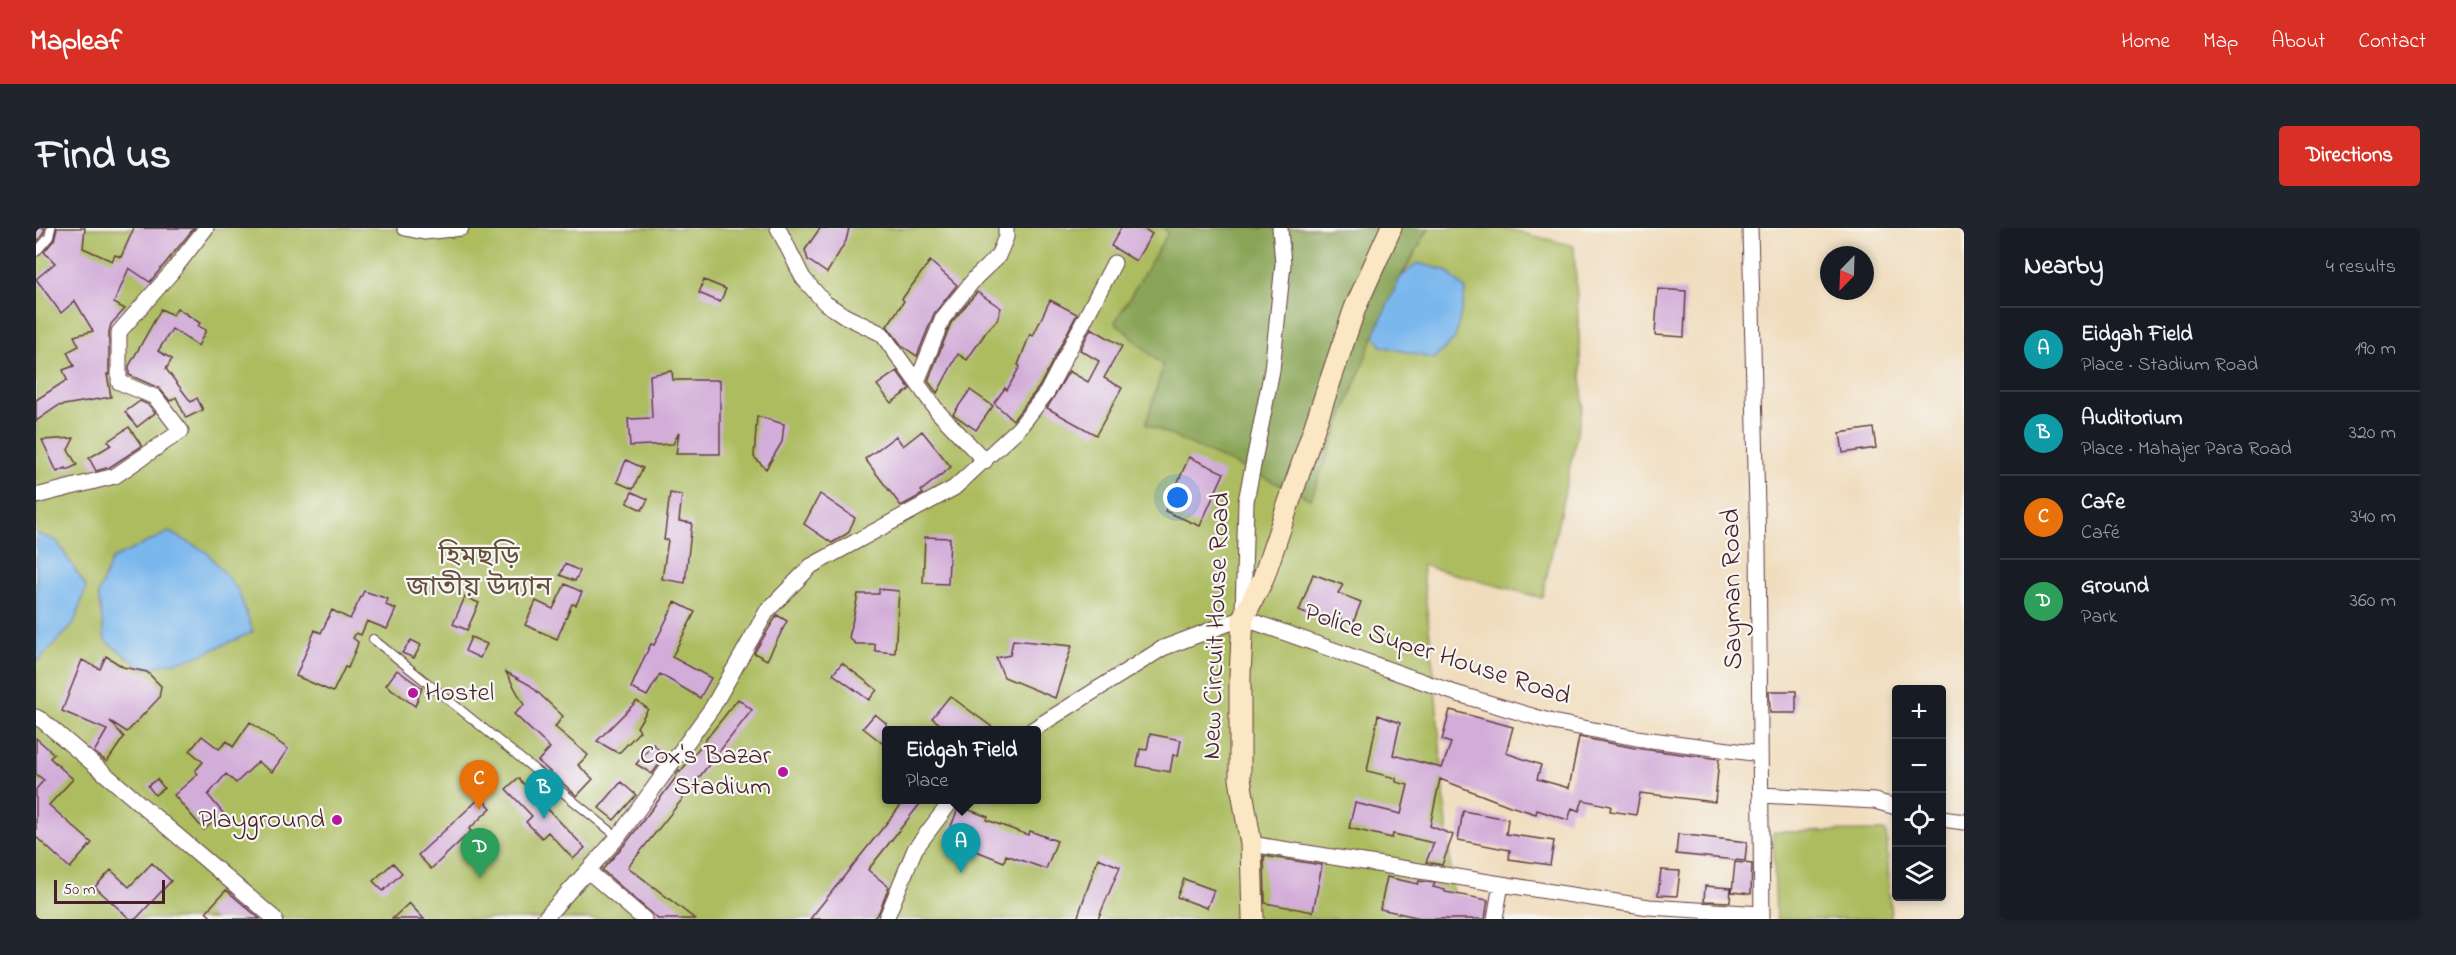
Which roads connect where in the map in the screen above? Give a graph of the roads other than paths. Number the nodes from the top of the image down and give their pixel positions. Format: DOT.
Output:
graph roads {
  1 [pos="51,228"];
  2 [pos="206,228"];
  3 [pos="405,228"];
  4 [pos="461,228"];
  5 [pos="778,228"];
  6 [pos="1006,228"];
  7 [pos="1280,228"];
  8 [pos="1391,228"];
  9 [pos="1750,228"];
  10 [pos="36,252"];
  11 [pos="1114,263"];
  12 [pos="916,382"];
  13 [pos="985,461"];
  14 [pos="36,496"];
  15 [pos="1243,618"];
  16 [pos="373,639"];
  17 [pos="36,717"];
  18 [pos="1038,726"];
  19 [pos="1760,754"];
  20 [pos="1761,795"];
  21 [pos="949,804"];
  22 [pos="1892,806"];
  23 [pos="1946,820"];
  24 [pos="1964,822"];
  25 [pos="618,837"];
  26 [pos="1251,844"];
  27 [pos="588,871"];
  28 [pos="1501,884"];
  29 [pos="1762,917"];
  30 [pos="275,919"];
  31 [pos="544,919"];
  32 [pos="644,919"];
  33 [pos="886,919"];
  34 [pos="1253,919"];
  35 [pos="1495,919"];
  1 -- 10 [label="lane"];
  2 -- 14 [label="street"];
  3 -- 4 [label="street"];
  5 -- 12 [label="street"];
  6 -- 12 [label="street"];
  7 -- 15 [label="street, New Circuit House Road"];
  8 -- 15 [label="street"];
  9 -- 19 [label="street, Sayman Road"];
  11 -- 13 [label="street"];
  12 -- 13 [label="street"];
  13 -- 25 [label="street"];
  15 -- 18 [label="street"];
  15 -- 19 [label="street, Police Super House Road"];
  15 -- 26 [label="street, New Circuit House Road"];
  16 -- 25 [label="lane"];
  17 -- 30 [label="street"];
  19 -- 20 [label="street, Sayman Road"];
  20 -- 22 [label="street"];
  20 -- 29 [label="street, Sayman Road"];
  21 -- 33 [label="street"];
  23 -- 24 [label="street"];
  25 -- 27 [label="street"];
  26 -- 28 [label="street"];
  26 -- 34 [label="street, New Circuit House Road"];
  27 -- 31 [label="street"];
  27 -- 32 [label="street"];
  28 -- 29 [label="street"];
  28 -- 35 [label="street"];
}
